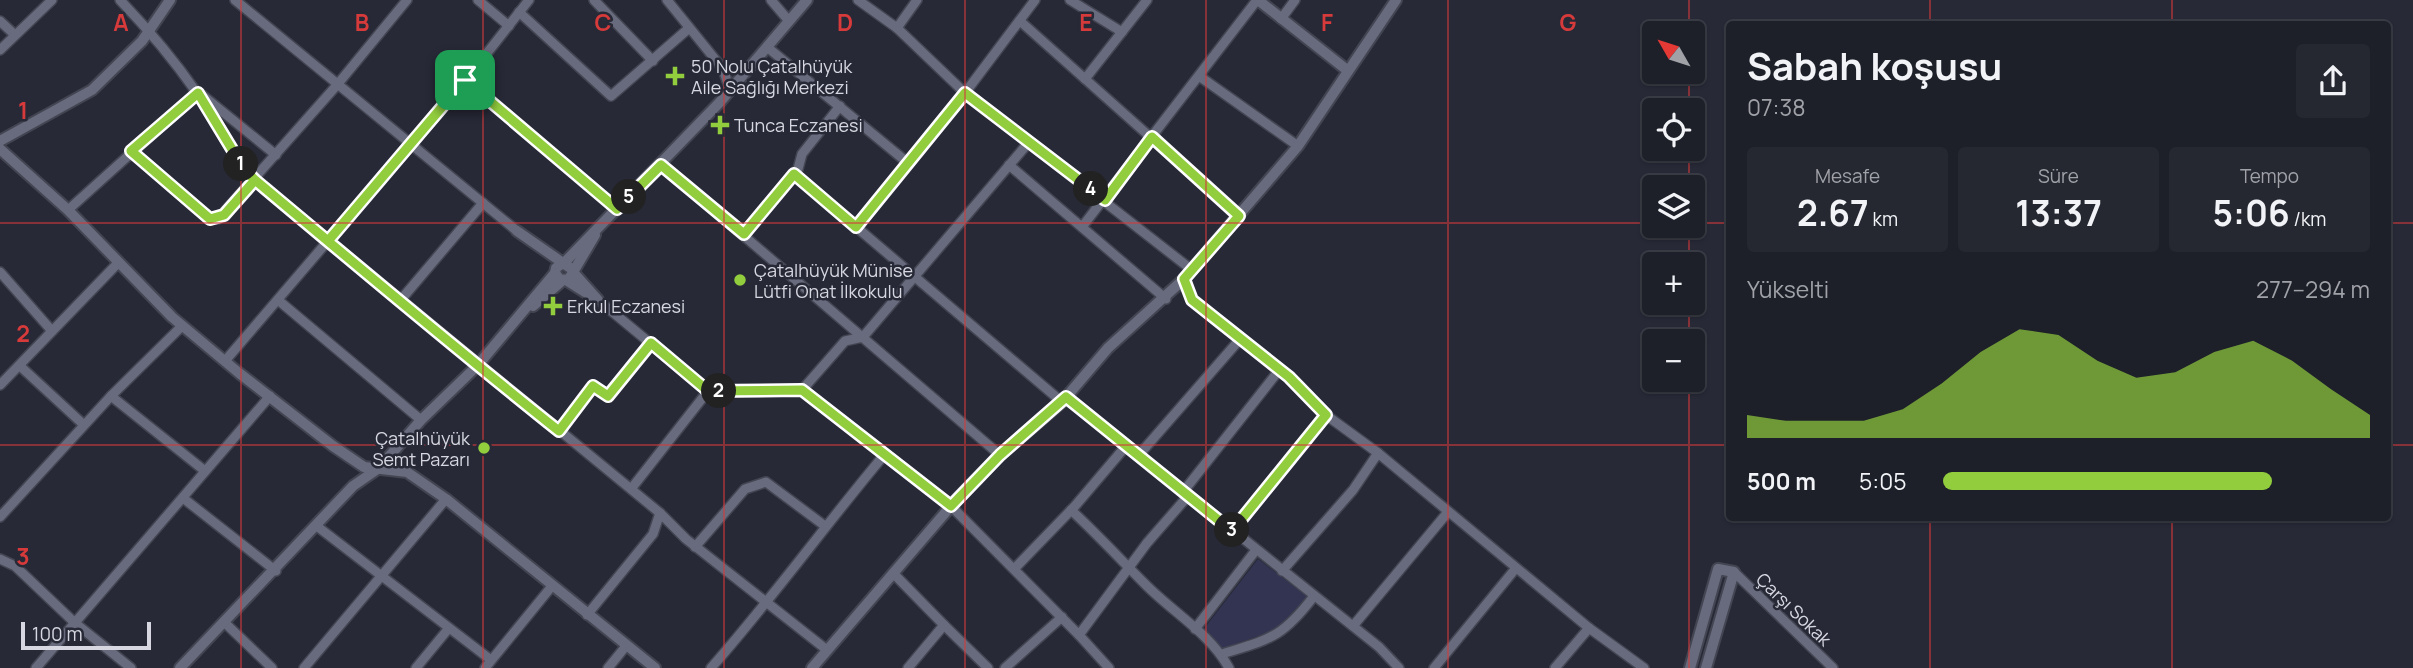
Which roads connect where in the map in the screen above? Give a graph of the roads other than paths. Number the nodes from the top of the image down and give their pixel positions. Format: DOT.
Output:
graph roads {
  1 [pos="52,0"];
  2 [pos="120,0"];
  3 [pos="170,0"];
  4 [pos="235,0"];
  5 [pos="407,0"];
  6 [pos="478,0"];
  7 [pos="529,0"];
  8 [pos="594,0"];
  9 [pos="667,0"];
  10 [pos="771,0"];
  11 [pos="807,0"];
  12 [pos="858,0"];
  13 [pos="917,0"];
  14 [pos="1035,0"];
  15 [pos="1070,0"];
  16 [pos="1147,0"];
  17 [pos="1257,0"];
  18 [pos="1295,0"];
  19 [pos="1396,0"];
  20 [pos="519,12"];
  21 [pos="1281,19"];
  22 [pos="0,21"];
  23 [pos="789,21"];
  24 [pos="1020,21"];
  25 [pos="509,26"];
  26 [pos="897,27"];
  27 [pos="688,29"];
  28 [pos="149,31"];
  29 [pos="1122,32"];
  30 [pos="15,35"];
  31 [pos="767,47"];
  32 [pos="0,50"];
  33 [pos="653,61"];
  34 [pos="1347,70"];
  35 [pos="1199,76"];
  36 [pos="1085,79"];
  37 [pos="465,80"];
  38 [pos="337,85"];
  39 [pos="195,90"];
  40 [pos="730,90"];
  41 [pos="965,93"];
  42 [pos="840,106"];
  43 [pos="1152,137"];
  44 [pos="0,141"];
  45 [pos="1028,142"];
  46 [pos="411,143"];
  47 [pos="1298,146"];
  48 [pos="0,149"];
  49 [pos="131,151"];
  50 [pos="276,155"];
  51 [pos="908,163"];
  52 [pos="661,165"];
  53 [pos="1009,165"];
  54 [pos="794,174"];
  55 [pos="255,180"];
  56 [pos="1105,200"];
  57 [pos="483,203"];
  58 [pos="617,209"];
  59 [pos="68,210"];
  60 [pos="1239,216"];
  61 [pos="856,227"];
  62 [pos="1082,227"];
  63 [pos="517,231"];
  64 [pos="744,234"];
  65 [pos="328,241"];
  66 [pos="118,263"];
  67 [pos="564,271"];
  68 [pos="0,272"];
  69 [pos="1188,275"];
  70 [pos="914,276"];
  71 [pos="1166,299"];
  72 [pos="278,300"];
  73 [pos="598,300"];
  74 [pos="400,302"];
  75 [pos="182,326"];
  76 [pos="52,331"];
  77 [pos="863,337"];
  78 [pos="1241,338"];
  79 [pos="651,343"];
  80 [pos="225,361"];
  81 [pos="478,365"];
  82 [pos="20,366"];
  83 [pos="1280,369"];
  84 [pos="0,385"];
  85 [pos="802,390"];
  86 [pos="708,391"];
  87 [pos="111,396"];
  88 [pos="270,396"];
  89 [pos="1064,400"];
  90 [pos="1326,415"];
  91 [pos="421,420"];
  92 [pos="84,425"];
  93 [pos="559,431"];
  94 [pos="1126,446"];
  95 [pos="1378,453"];
  96 [pos="885,454"];
  97 [pos="1000,455"];
  98 [pos="1138,456"];
  99 [pos="379,468"];
  100 [pos="205,471"];
  101 [pos="631,489"];
  102 [pos="1185,494"];
  103 [pos="183,498"];
  104 [pos="446,499"];
  105 [pos="951,506"];
  106 [pos="1071,510"];
  107 [pos="1448,512"];
  108 [pos="660,513"];
  109 [pos="0,517"];
  110 [pos="825,526"];
  111 [pos="318,527"];
  112 [pos="1232,531"];
  113 [pos="695,547"];
  114 [pos="1256,550"];
  115 [pos="1,560"];
  116 [pos="1130,566"];
  117 [pos="1516,568"];
  118 [pos="1014,569"];
  119 [pos="276,571"];
  120 [pos="1282,571"];
  121 [pos="1734,572"];
  122 [pos="893,573"];
  123 [pos="382,575"];
  124 [pos="552,586"];
  125 [pos="1314,596"];
  126 [pos="767,604"];
  127 [pos="587,615"];
  128 [pos="1062,617"];
  129 [pos="224,622"];
  130 [pos="75,623"];
  131 [pos="944,625"];
  132 [pos="1353,626"];
  133 [pos="449,628"];
  134 [pos="1589,628"];
  135 [pos="1195,629"];
  136 [pos="1079,635"];
  137 [pos="626,646"];
  138 [pos="827,650"];
  139 [pos="1222,654"];
  140 [pos="488,664"];
  141 [pos="36,668"];
  142 [pos="131,668"];
  143 [pos="180,668"];
  144 [pos="272,668"];
  145 [pos="304,668"];
  146 [pos="416,668"];
  147 [pos="608,668"];
  148 [pos="655,668"];
  149 [pos="711,668"];
  150 [pos="811,668"];
  151 [pos="908,668"];
  152 [pos="988,668"];
  153 [pos="1005,668"];
  154 [pos="1109,668"];
  155 [pos="1229,668"];
  156 [pos="1399,668"];
  157 [pos="1434,668"];
  158 [pos="1555,668"];
  159 [pos="1644,668"];
  160 [pos="1690,668"];
  161 [pos="1706,668"];
  162 [pos="1833,668"];
  1 -- 30 [label="street"];
  2 -- 28 [label="street"];
  3 -- 28 [label="street"];
  4 -- 38 [label="street"];
  5 -- 38 [label="street"];
  6 -- 25 [label="street"];
  7 -- 20 [label="street"];
  8 -- 33 [label="street"];
  9 -- 27 [label="street"];
  10 -- 23 [label="street"];
  11 -- 23 [label="street"];
  12 -- 26 [label="street"];
  13 -- 26 [label="street"];
  14 -- 24 [label="street"];
  15 -- 29 [label="street"];
  16 -- 29 [label="street"];
  17 -- 21 [label="street"];
  17 -- 35 [label="street"];
  18 -- 21 [label="street"];
  19 -- 34 [label="street"];
  20 -- 25 [label="street"];
  20 -- 33 [label="street"];
  21 -- 34 [label="street"];
  22 -- 30 [label="street"];
  23 -- 31 [label="street"];
  24 -- 36 [label="street"];
  24 -- 41 [label="street"];
  25 -- 37 [label="street"];
  26 -- 41 [label="street"];
  27 -- 33 [label="street"];
  27 -- 40 [label="street"];
  28 -- 39 [label="street"];
  28 -- 44 [label="street"];
  29 -- 36 [label="street"];
  30 -- 32 [label="street"];
  31 -- 40 [label="street"];
  31 -- 42 [label="street"];
  34 -- 47 [label="street"];
  35 -- 43 [label="street"];
  35 -- 47 [label="street"];
  36 -- 43 [label="street"];
  37 -- 46 [label="street"];
  37 -- 58 [label="street"];
  38 -- 46 [label="street"];
  38 -- 50 [label="street"];
  39 -- 49 [label="street"];
  39 -- 50 [label="street"];
  39 -- 55 [label="street"];
  40 -- 52 [label="street"];
  41 -- 45 [label="street"];
  41 -- 51 [label="street"];
  42 -- 51 [label="street"];
  42 -- 54 [label="street"];
  43 -- 56 [label="street"];
  43 -- 60 [label="street"];
  45 -- 53 [label="street"];
  45 -- 56 [label="street"];
  46 -- 57 [label="street"];
  46 -- 65 [label="street"];
  47 -- 60 [label="street"];
  48 -- 59 [label="street"];
  49 -- 55 [label="street"];
  49 -- 59 [label="street"];
  50 -- 55 [label="street"];
  51 -- 61 [label="street"];
  52 -- 58 [label="street"];
  52 -- 64 [label="street"];
  53 -- 62 [label="street"];
  53 -- 70 [label="street"];
  54 -- 61 [label="street"];
  54 -- 64 [label="street"];
  55 -- 65 [label="street"];
  56 -- 62 [label="street"];
  56 -- 69 [label="street"];
  57 -- 63 [label="street"];
  57 -- 74 [label="street"];
  58 -- 67 [label="street"];
  59 -- 66 [label="street"];
  60 -- 69 [label="street"];
  61 -- 70 [label="street"];
  62 -- 71 [label="street"];
  63 -- 67 [label="street"];
  64 -- 77 [label="street"];
  65 -- 72 [label="street"];
  65 -- 74 [label="street"];
  66 -- 75 [label="street"];
  66 -- 76 [label="street"];
  67 -- 73 [label="street"];
  67 -- 81 [label="street"];
  68 -- 76 [label="street"];
  69 -- 71 [label="street"];
  69 -- 78 [label="street"];
  70 -- 77 [label="street"];
  70 -- 89 [label="street"];
  71 -- 89 [label="street"];
  72 -- 80 [label="street"];
  72 -- 91 [label="street"];
  73 -- 79 [label="street"];
  74 -- 81 [label="street"];
  75 -- 80 [label="street"];
  75 -- 87 [label="street"];
  76 -- 82 [label="street"];
  77 -- 85 [label="street"];
  77 -- 97 [label="street"];
  78 -- 83 [label="street"];
  78 -- 98 [label="street"];
  79 -- 86 [label="street"];
  79 -- 93 [label="street"];
  80 -- 88 [label="street"];
  81 -- 91 [label="street"];
  81 -- 93 [label="street"];
  82 -- 84 [label="street"];
  82 -- 92 [label="street"];
  83 -- 90 [label="street"];
  83 -- 102 [label="street"];
  85 -- 86 [label="street"];
  85 -- 96 [label="street"];
  86 -- 101 [label="street"];
  87 -- 92 [label="street"];
  87 -- 100 [label="street"];
  88 -- 99 [label="street"];
  88 -- 100 [label="street"];
  89 -- 94 [label="street"];
  89 -- 97 [label="street"];
  90 -- 95 [label="street"];
  90 -- 112 [label="street"];
  91 -- 99 [label="street"];
  92 -- 109 [label="street"];
  93 -- 101 [label="street"];
  94 -- 98 [label="street"];
  94 -- 106 [label="street"];
  95 -- 107 [label="street"];
  95 -- 120 [label="street"];
  96 -- 105 [label="street"];
  96 -- 110 [label="street"];
  97 -- 105 [label="street"];
  98 -- 102 [label="street"];
  99 -- 104 [label="street"];
  99 -- 111 [label="street"];
  100 -- 103 [label="street"];
  101 -- 108 [label="street"];
  102 -- 112 [label="street"];
  102 -- 116 [label="street"];
  103 -- 119 [label="street"];
  103 -- 130 [label="street"];
  104 -- 123 [label="street"];
  104 -- 124 [label="street"];
  105 -- 118 [label="street"];
  105 -- 122 [label="street"];
  106 -- 116 [label="street"];
  106 -- 118 [label="street"];
  107 -- 117 [label="street"];
  107 -- 132 [label="street"];
  108 -- 113 [label="street"];
  108 -- 127 [label="street"];
  110 -- 113 [label="street"];
  110 -- 126 [label="street"];
  111 -- 119 [label="street"];
  111 -- 123 [label="street"];
  112 -- 114 [label="street"];
  113 -- 126 [label="street"];
  114 -- 120 [label="street"];
  114 -- 135 [label="street"];
  115 -- 130 [label="street"];
  116 -- 135 [label="street"];
  116 -- 136 [label="street"];
  117 -- 134 [label="street"];
  117 -- 157 [label="street"];
  118 -- 128 [label="street"];
  119 -- 129 [label="street"];
  120 -- 125 [label="street"];
  121 -- 160 [label="street"];
  121 -- 161 [label="street"];
  121 -- 162 [label="street, Çarşı Sokak"];
  122 -- 131 [label="street"];
  122 -- 138 [label="street"];
  123 -- 133 [label="street"];
  123 -- 145 [label="street"];
  124 -- 127 [label="street"];
  124 -- 140 [label="street"];
  125 -- 132 [label="street"];
  125 -- 139 [label="street"];
  126 -- 138 [label="street"];
  126 -- 149 [label="street"];
  127 -- 137 [label="street"];
  128 -- 136 [label="street"];
  128 -- 153 [label="street"];
  129 -- 143 [label="street"];
  129 -- 144 [label="street"];
  130 -- 141 [label="street"];
  130 -- 142 [label="street"];
  131 -- 151 [label="street"];
  131 -- 152 [label="street"];
  132 -- 156 [label="street"];
  133 -- 140 [label="street"];
  133 -- 146 [label="street"];
  134 -- 158 [label="street"];
  134 -- 159 [label="street"];
  135 -- 139 [label="street"];
  136 -- 154 [label="street"];
  137 -- 147 [label="street"];
  137 -- 148 [label="street"];
  138 -- 150 [label="street"];
  139 -- 155 [label="street"];
}
